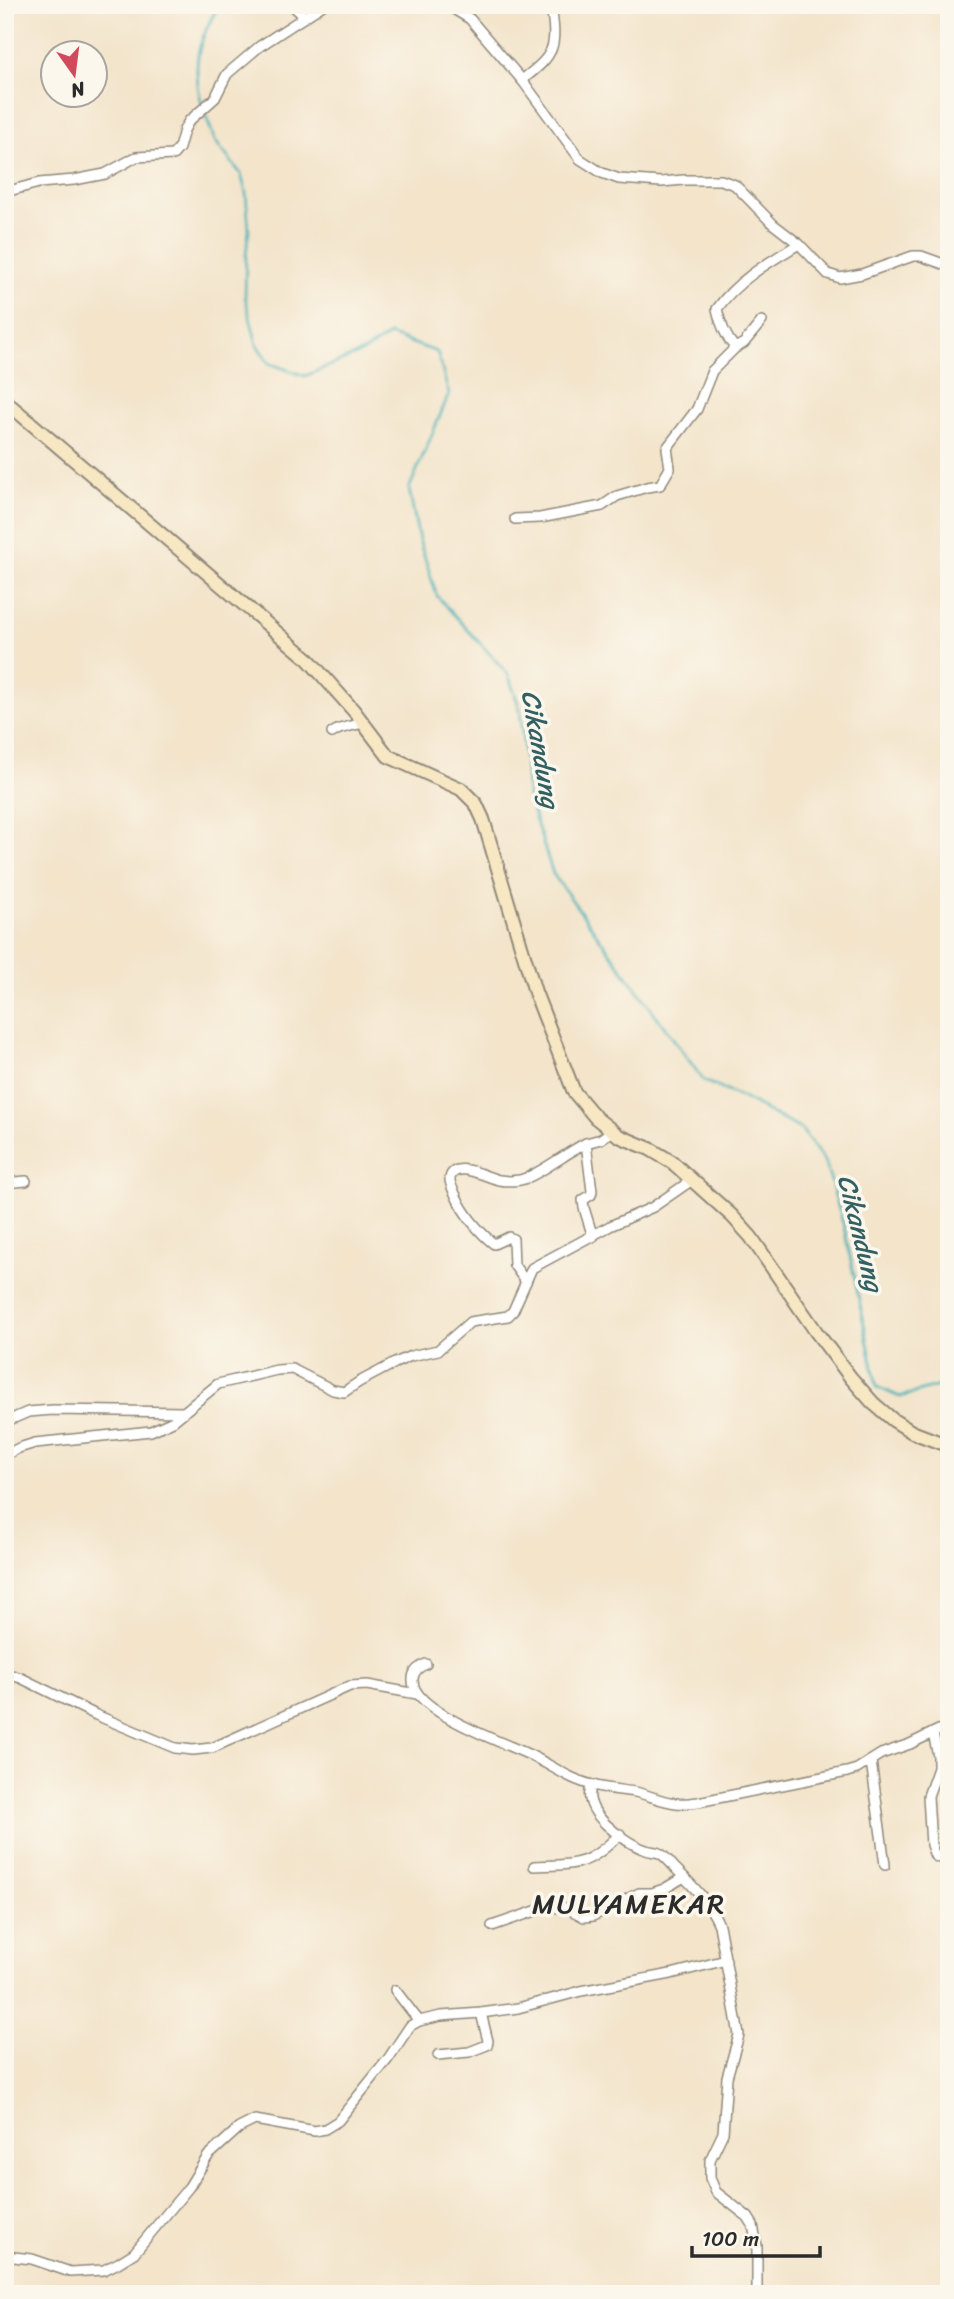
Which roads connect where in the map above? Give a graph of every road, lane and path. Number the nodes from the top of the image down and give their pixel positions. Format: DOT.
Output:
graph roads {
  1 [pos="292,5"];
  2 [pos="323,5"];
  3 [pos="447,5"];
  4 [pos="551,5"];
  5 [pos="305,18"];
  6 [pos="522,80"];
  7 [pos="5,192"];
  8 [pos="799,244"];
  9 [pos="949,266"];
  10 [pos="762,321"];
  11 [pos="735,348"];
  12 [pos="5,401"];
  13 [pos="516,519"];
  14 [pos="363,723"];
  15 [pos="332,733"];
  16 [pos="612,1131"];
  17 [pos="586,1143"];
  18 [pos="692,1180"];
  19 [pos="26,1181"];
  20 [pos="5,1182"];
  21 [pos="593,1237"];
  22 [pos="526,1282"];
  23 [pos="184,1412"];
  24 [pos="5,1422"];
  25 [pos="949,1446"];
  26 [pos="5,1455"];
  27 [pos="426,1664"];
  28 [pos="5,1673"];
  29 [pos="417,1693"];
  30 [pos="949,1725"];
  31 [pos="933,1733"];
  32 [pos="871,1761"];
  33 [pos="592,1785"];
  34 [pos="620,1834"];
  35 [pos="949,1862"];
  36 [pos="534,1866"];
  37 [pos="885,1866"];
  38 [pos="684,1877"];
  39 [pos="492,1926"];
  40 [pos="726,1960"];
  41 [pos="394,1990"];
  42 [pos="481,2013"];
  43 [pos="419,2021"];
  44 [pos="438,2055"];
  45 [pos="5,2256"];
  46 [pos="757,2294"];
  1 -- 5 [label="street"];
  2 -- 5 [label="street"];
  3 -- 6 [label="street"];
  4 -- 6 [label="street"];
  5 -- 7 [label="street"];
  6 -- 8 [label="street"];
  8 -- 9 [label="street"];
  8 -- 11 [label="street"];
  10 -- 11 [label="street"];
  11 -- 13 [label="street"];
  12 -- 14 [label="street"];
  14 -- 15 [label="street"];
  14 -- 16 [label="street"];
  16 -- 17 [label="street"];
  16 -- 18 [label="street"];
  17 -- 21 [label="street"];
  17 -- 22 [label="street"];
  18 -- 21 [label="street"];
  18 -- 25 [label="street"];
  19 -- 20 [label="street"];
  21 -- 22 [label="street"];
  22 -- 23 [label="street"];
  23 -- 24 [label="street"];
  23 -- 26 [label="street"];
  27 -- 29 [label="street"];
  28 -- 29 [label="street"];
  29 -- 33 [label="street"];
  30 -- 31 [label="street"];
  31 -- 32 [label="street"];
  31 -- 35 [label="street"];
  32 -- 33 [label="street"];
  32 -- 37 [label="street"];
  33 -- 34 [label="street"];
  34 -- 36 [label="street"];
  34 -- 38 [label="street"];
  38 -- 39 [label="street"];
  38 -- 40 [label="street"];
  40 -- 42 [label="street"];
  40 -- 46 [label="street"];
  41 -- 43 [label="street"];
  42 -- 43 [label="street"];
  42 -- 44 [label="street"];
  43 -- 45 [label="street"];
}
